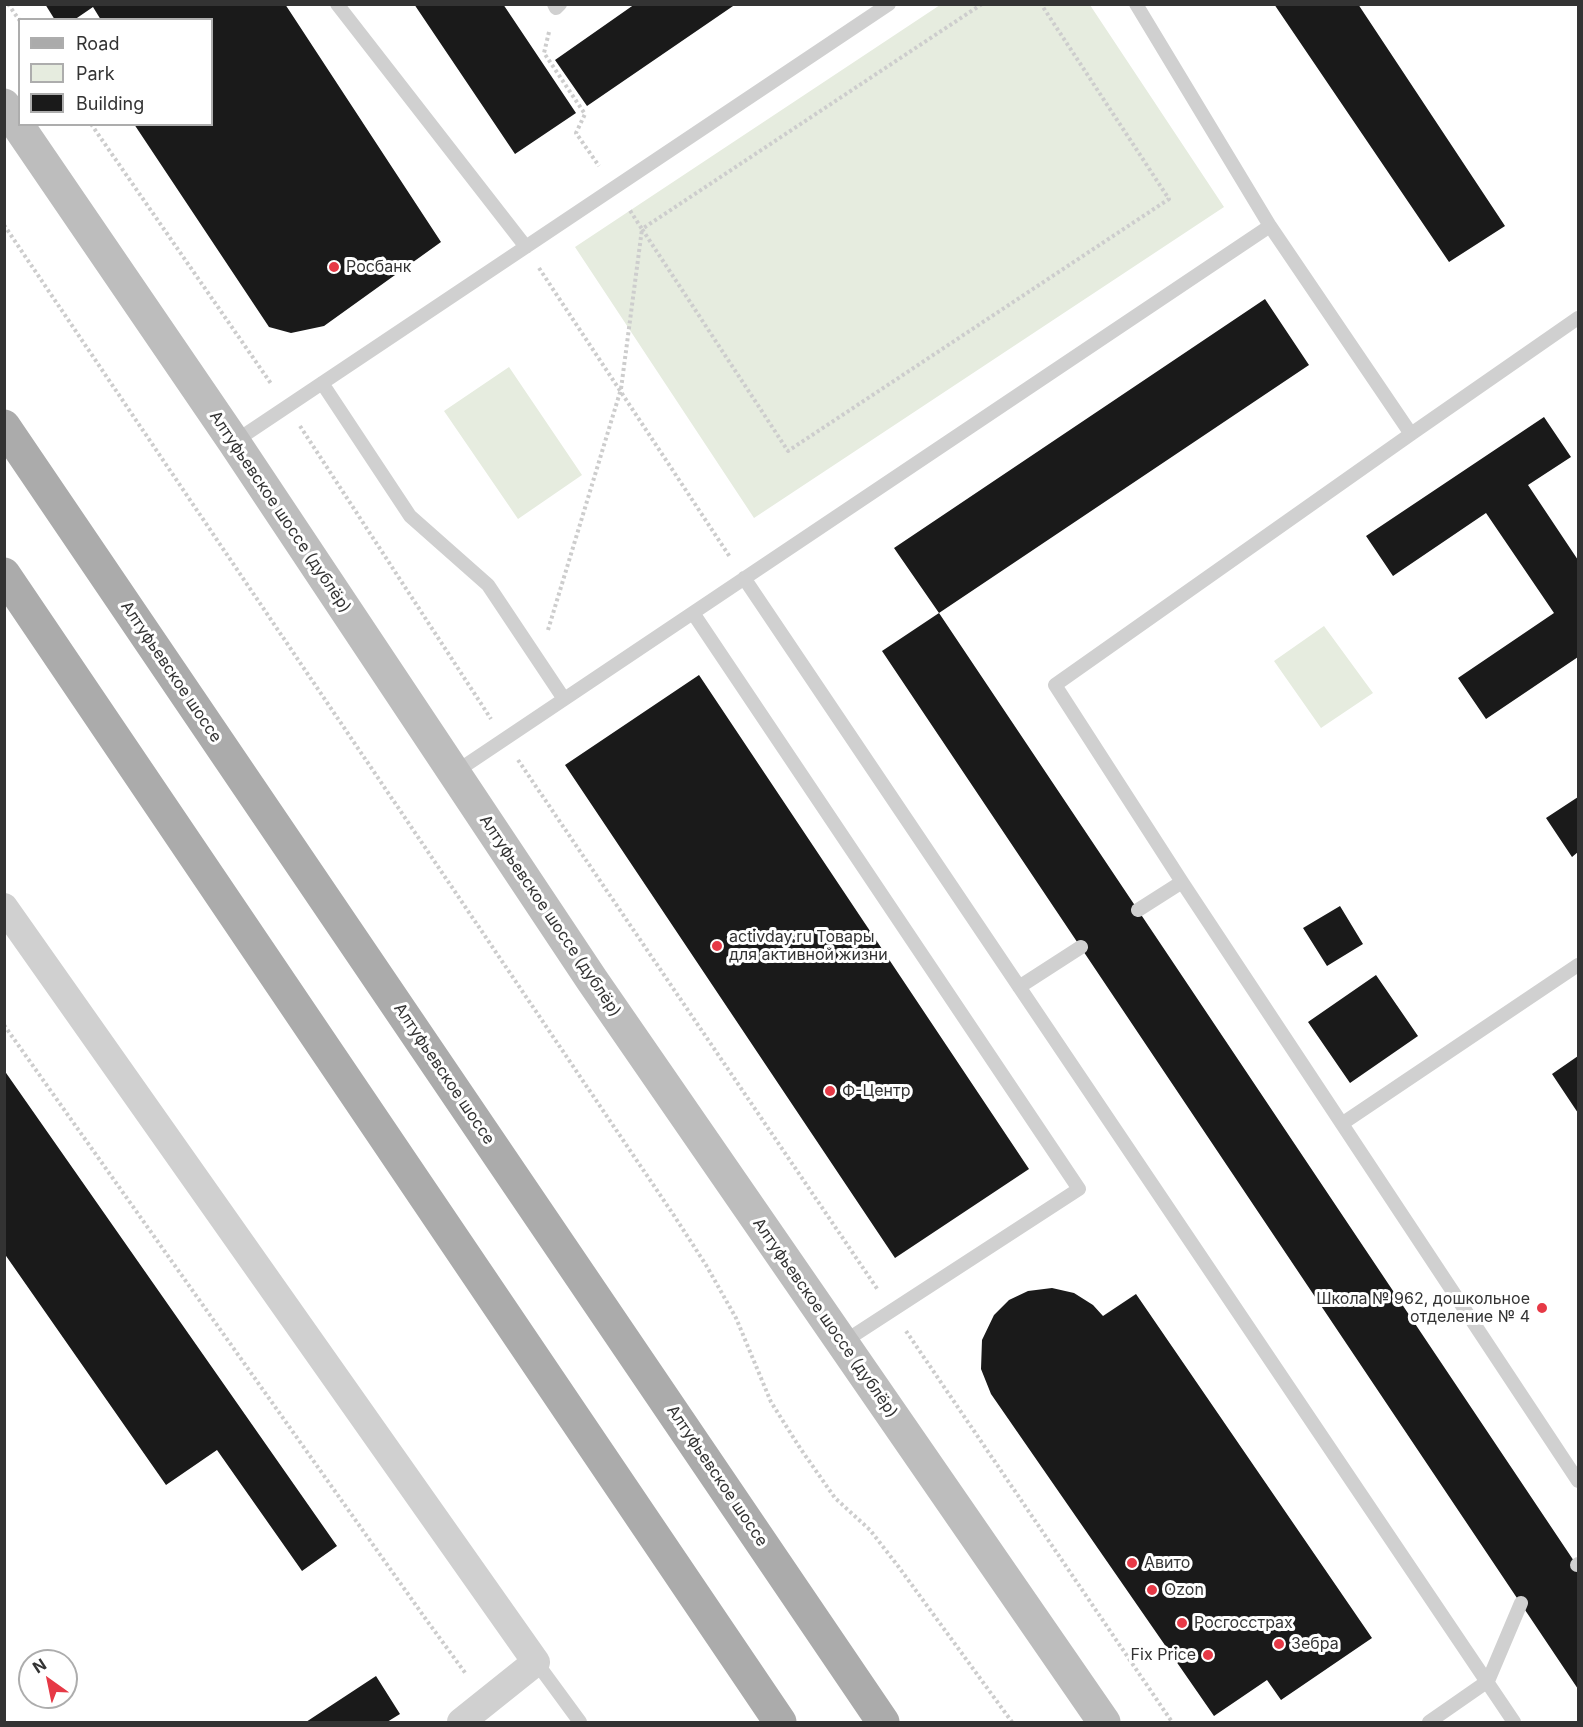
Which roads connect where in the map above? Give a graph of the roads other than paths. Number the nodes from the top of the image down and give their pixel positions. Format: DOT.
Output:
graph roads {
  1 [pos="337,4"];
  2 [pos="889,4"];
  3 [pos="1136,4"];
  4 [pos="4,105"];
  5 [pos="18,126"];
  6 [pos="18,126"];
  7 [pos="1270,226"];
  8 [pos="526,247"];
  9 [pos="1578,318"];
  10 [pos="322,382"];
  11 [pos="4,426"];
  12 [pos="1411,434"];
  13 [pos="234,442"];
  14 [pos="4,574"];
  15 [pos="744,579"];
  16 [pos="693,613"];
  17 [pos="564,699"];
  18 [pos="454,772"];
  19 [pos="1182,882"];
  20 [pos="4,907"];
  21 [pos="1138,910"];
  22 [pos="1081,947"];
  23 [pos="1578,965"];
  24 [pos="1019,987"];
  25 [pos="1343,1123"];
  26 [pos="842,1343"];
  27 [pos="1578,1481"];
  28 [pos="1521,1603"];
  29 [pos="536,1662"];
  30 [pos="1488,1681"];
  31 [pos="461,1722"];
  32 [pos="580,1722"];
  33 [pos="780,1722"];
  34 [pos="883,1722"];
  35 [pos="1104,1722"];
  36 [pos="1429,1722"];
  37 [pos="1514,1722"];
  1 -- 8 [label="lane"];
  2 -- 8 [label="lane"];
  3 -- 7 [label="lane"];
  4 -- 6 [label="main road, Алтуфьевское шоссе (дублёр)"];
  5 -- 13 [label="main road, Алтуфьевское шоссе (дублёр)"];
  7 -- 12 [label="lane"];
  7 -- 15 [label="lane"];
  8 -- 10 [label="lane"];
  9 -- 12 [label="lane"];
  10 -- 13 [label="lane"];
  10 -- 17 [label="lane"];
  11 -- 34 [label="main road, Алтуфьевское шоссе"];
  12 -- 19 [label="lane"];
  13 -- 18 [label="main road, Алтуфьевское шоссе (дублёр)"];
  14 -- 33 [label="main road"];
  15 -- 16 [label="lane"];
  15 -- 24 [label="lane"];
  16 -- 17 [label="lane"];
  16 -- 26 [label="lane"];
  17 -- 18 [label="lane"];
  18 -- 26 [label="main road, Алтуфьевское шоссе (дублёр)"];
  19 -- 21 [label="lane"];
  19 -- 25 [label="lane"];
  20 -- 29 [label="street"];
  22 -- 24 [label="lane"];
  23 -- 25 [label="lane"];
  24 -- 30 [label="lane"];
  25 -- 27 [label="lane"];
  26 -- 35 [label="main road, Алтуфьевское шоссе (дублёр)"];
  28 -- 30 [label="lane"];
  29 -- 31 [label="street"];
  29 -- 32 [label="lane"];
  30 -- 36 [label="lane"];
  30 -- 37 [label="lane"];
}
